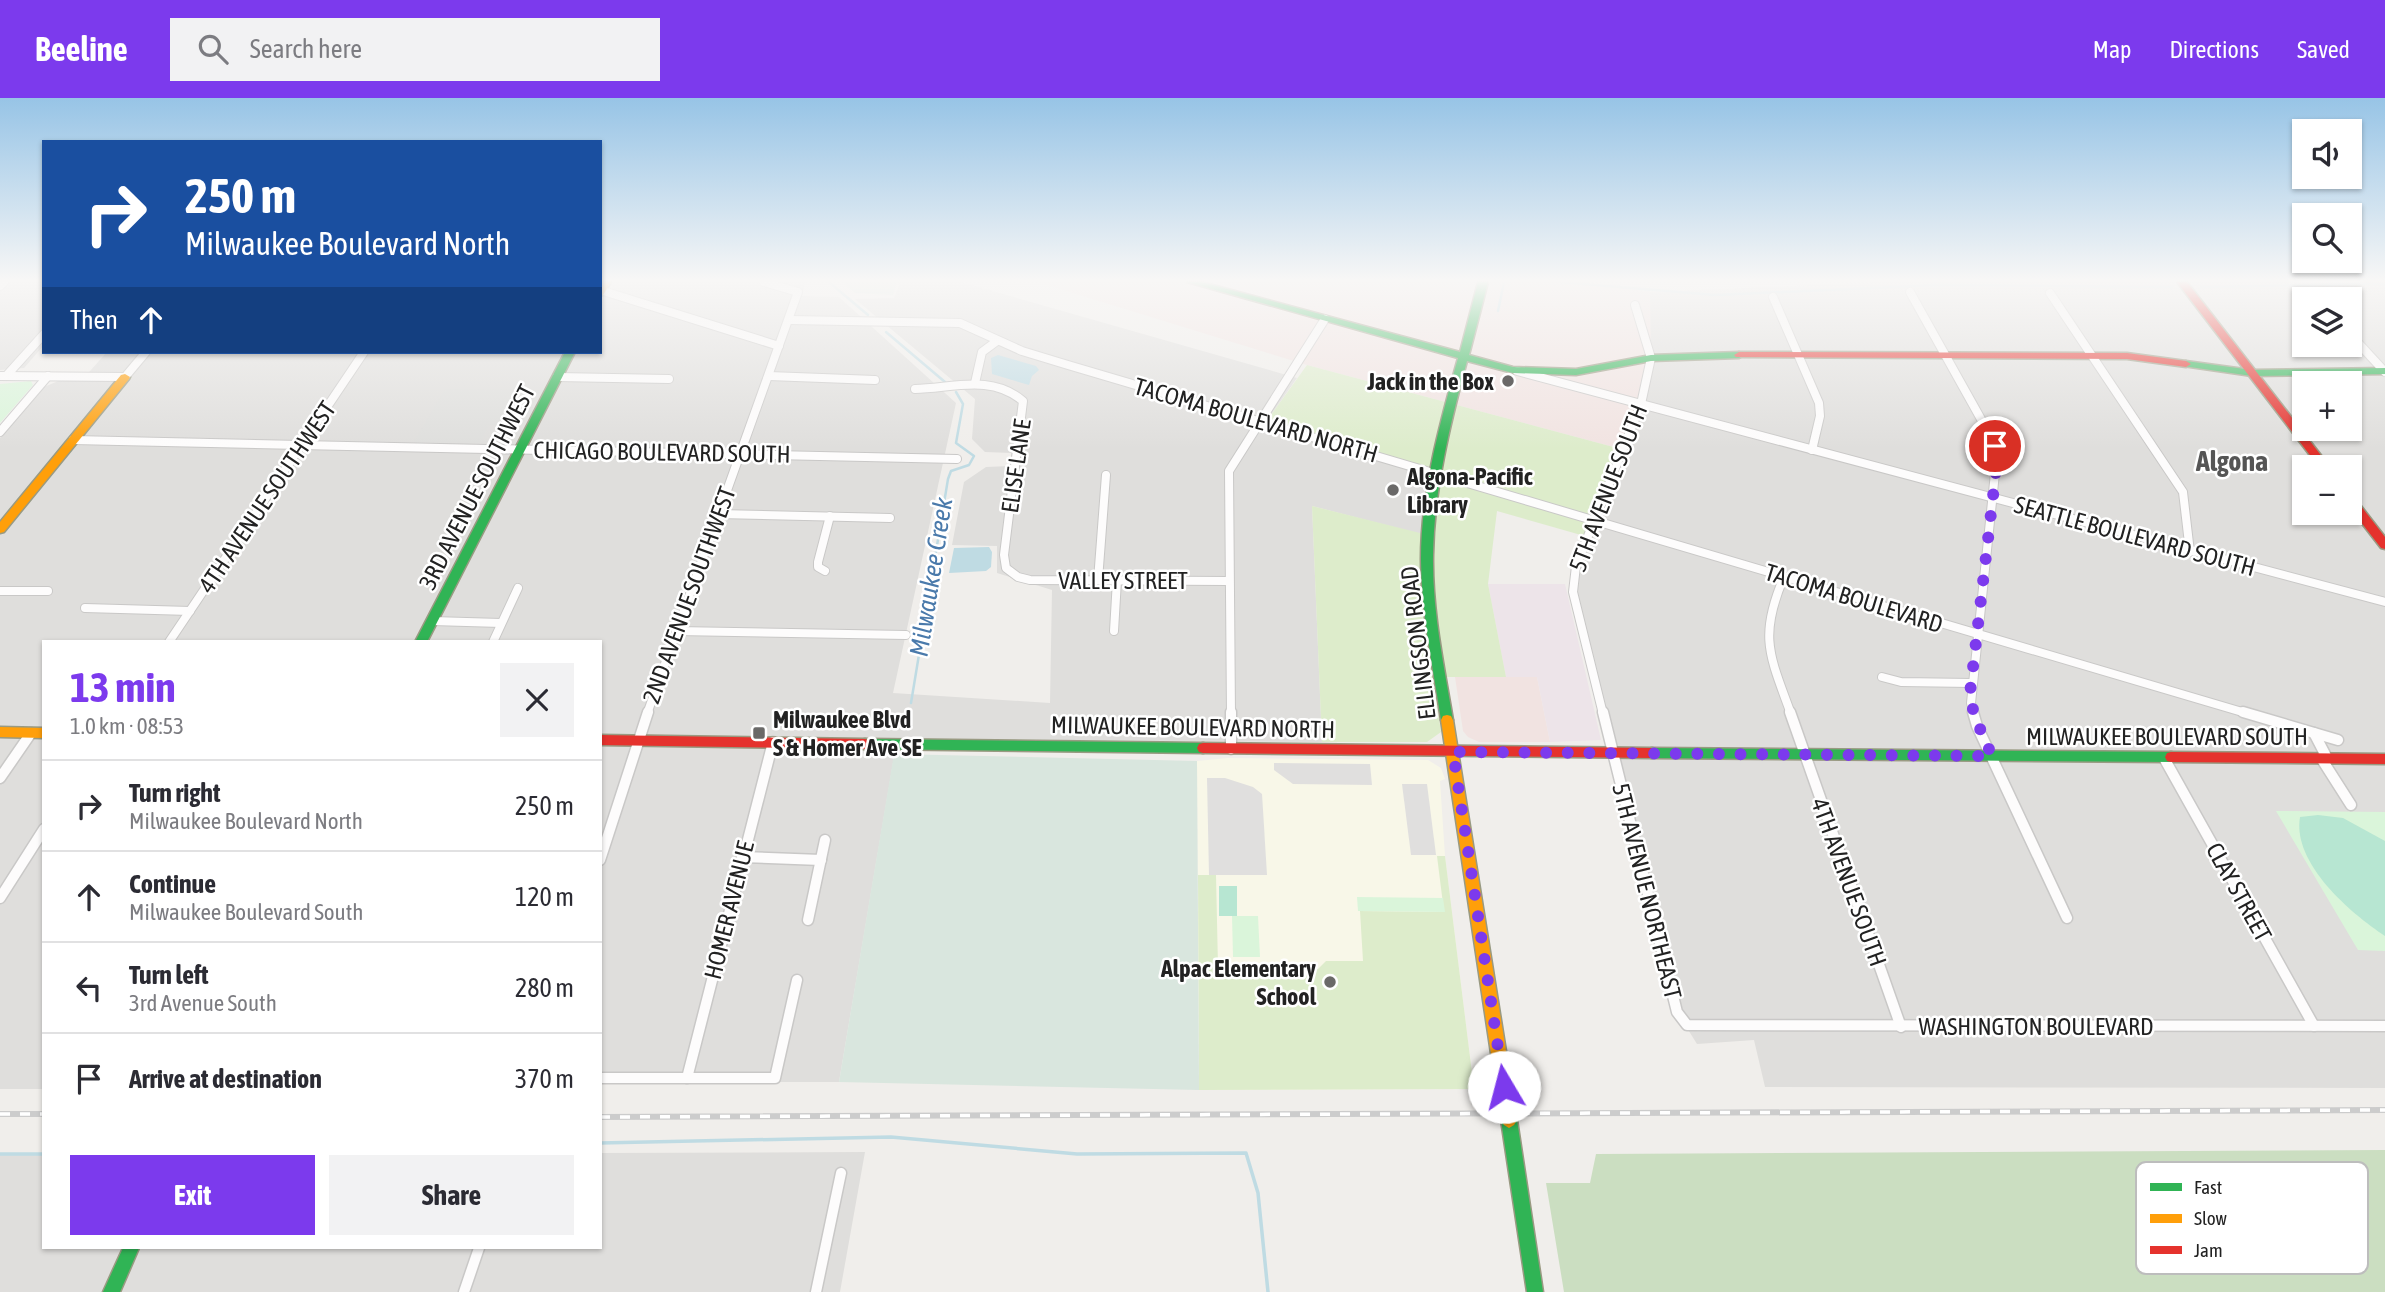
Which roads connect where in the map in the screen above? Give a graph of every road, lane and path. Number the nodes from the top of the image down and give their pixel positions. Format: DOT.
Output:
graph roads {
  1 [pos="40,338"];
  2 [pos="753,338"];
  3 [pos="782,338"];
  4 [pos="990,338"];
  5 [pos="1313,338"];
  6 [pos="1393,338"];
  7 [pos="1468,338"];
  8 [pos="1645,338"];
  9 [pos="1791,338"];
  10 [pos="1935,338"];
  11 [pos="2080,338"];
  12 [pos="2225,338"];
  13 [pos="997,341"];
  14 [pos="779,346"];
  15 [pos="2362,347"];
  16 [pos="144,354"];
  17 [pos="363,354"];
  18 [pos="569,354"];
  19 [pos="1798,355"];
  20 [pos="1945,355"];
  21 [pos="2092,356"];
  22 [pos="1463,357"];
  23 [pos="1651,358"];
  24 [pos="1513,370"];
  25 [pos="2385,371"];
  26 [pos="2252,373"];
  27 [pos="3,375"];
  28 [pos="48,376"];
  29 [pos="769,376"];
  30 [pos="125,377"];
  31 [pos="557,377"];
  32 [pos="670,379"];
  33 [pos="875,380"];
  34 [pos="975,383"];
  35 [pos="915,389"];
  36 [pos="1641,404"];
  37 [pos="1259,422"];
  38 [pos="0,432"];
  39 [pos="73,440"];
  40 [pos="303,443"];
  41 [pos="520,449"];
  42 [pos="1812,450"];
  43 [pos="740,454"];
  44 [pos="2316,455"];
  45 [pos="957,459"];
  46 [pos="1435,473"];
  47 [pos="1106,475"];
  48 [pos="1991,498"];
  49 [pos="718,514"];
  50 [pos="2362,515"];
  51 [pos="830,516"];
  52 [pos="890,518"];
  53 [pos="1595,519"];
  54 [pos="0,528"];
  55 [pos="2385,545"];
  56 [pos="2190,552"];
  57 [pos="825,571"];
  58 [pos="1018,576"];
  59 [pos="1784,577"];
  60 [pos="1098,579"];
  61 [pos="1117,580"];
  62 [pos="1229,580"];
  63 [pos="518,588"];
  64 [pos="0,591"];
  65 [pos="48,591"];
  66 [pos="2385,602"];
  67 [pos="85,608"];
  68 [pos="190,611"];
  69 [pos="432,621"];
  70 [pos="500,623"];
  71 [pos="676,631"];
  72 [pos="1114,631"];
  73 [pos="906,635"];
  74 [pos="1977,635"];
  75 [pos="170,640"];
  76 [pos="422,640"];
  77 [pos="494,640"];
  78 [pos="1882,677"];
  79 [pos="1971,682"];
  80 [pos="0,732"];
  81 [pos="37,733"];
  82 [pos="2314,733"];
  83 [pos="602,740"];
  84 [pos="638,740"];
  85 [pos="2338,740"];
  86 [pos="773,742"];
  87 [pos="1231,749"];
  88 [pos="1453,752"];
  89 [pos="1613,754"];
  90 [pos="1804,755"];
  91 [pos="1992,756"];
  92 [pos="2164,758"];
  93 [pos="2324,758"];
  94 [pos="2385,759"];
  95 [pos="0,778"];
  96 [pos="2351,805"];
  97 [pos="42,832"];
  98 [pos="825,840"];
  99 [pos="602,854"];
  100 [pos="741,858"];
  101 [pos="821,860"];
  102 [pos="0,898"];
  103 [pos="2067,918"];
  104 [pos="808,920"];
  105 [pos="797,979"];
  106 [pos="1687,1025"];
  107 [pos="2314,1026"];
  108 [pos="2385,1026"];
  109 [pos="1901,1027"];
  110 [pos="602,1078"];
  111 [pos="687,1078"];
  112 [pos="841,1172"];
  113 [pos="131,1249"];
  114 [pos="479,1249"];
  115 [pos="111,1292"];
  116 [pos="464,1292"];
  117 [pos="816,1292"];
  118 [pos="1535,1292"];
  1 -- 27 [label="street"];
  2 -- 14 [label="street"];
  3 -- 14 [label="street, 2ND AVENUE SOUTHWEST"];
  4 -- 13 [label="street, TACOMA BOULEVARD NORTH"];
  5 -- 37 [label="street"];
  6 -- 22 [label="street"];
  7 -- 22 [label="street, ELLINGSON ROAD"];
  8 -- 23 [label="street, 5TH AVENUE SOUTH"];
  9 -- 19 [label="street"];
  10 -- 20 [label="street"];
  11 -- 21 [label="street"];
  12 -- 26 [label="street"];
  13 -- 34 [label="street"];
  13 -- 37 [label="street, TACOMA BOULEVARD NORTH"];
  14 -- 29 [label="street, 2ND AVENUE SOUTHWEST"];
  15 -- 25 [label="street"];
  16 -- 30 [label="street"];
  17 -- 40 [label="street, 4TH AVENUE SOUTHWEST"];
  18 -- 31 [label="street, 3RD AVENUE SOUTHWEST"];
  19 -- 20 [label="street"];
  19 -- 23 [label="street"];
  19 -- 42 [label="street"];
  20 -- 21 [label="street"];
  20 -- 48 [label="street"];
  21 -- 26 [label="street"];
  21 -- 56 [label="street"];
  22 -- 24 [label="street"];
  22 -- 46 [label="street, ELLINGSON ROAD"];
  23 -- 24 [label="street"];
  23 -- 36 [label="street, 5TH AVENUE SOUTH"];
  24 -- 36 [label="street, SEATTLE BOULEVARD SOUTH"];
  25 -- 26 [label="street"];
  26 -- 44 [label="street"];
  27 -- 28 [label="street"];
  28 -- 30 [label="street"];
  28 -- 38 [label="street"];
  29 -- 33 [label="street"];
  29 -- 43 [label="street, 2ND AVENUE SOUTHWEST"];
  30 -- 39 [label="street"];
  31 -- 32 [label="street"];
  31 -- 41 [label="street, 3RD AVENUE SOUTHWEST"];
  34 -- 35 [label="street"];
  34 -- 58 [label="street, ELISE LANE"];
  36 -- 42 [label="street, SEATTLE BOULEVARD SOUTH"];
  36 -- 53 [label="street, 5TH AVENUE SOUTH"];
  37 -- 46 [label="street, TACOMA BOULEVARD NORTH"];
  37 -- 62 [label="street"];
  39 -- 40 [label="street, CHICAGO BOULEVARD SOUTH"];
  39 -- 54 [label="street"];
  40 -- 41 [label="street, CHICAGO BOULEVARD SOUTH"];
  40 -- 68 [label="street, 4TH AVENUE SOUTHWEST"];
  41 -- 43 [label="street, CHICAGO BOULEVARD SOUTH"];
  41 -- 69 [label="street, 3RD AVENUE SOUTHWEST"];
  42 -- 48 [label="street, SEATTLE BOULEVARD SOUTH"];
  43 -- 45 [label="street, CHICAGO BOULEVARD SOUTH"];
  43 -- 49 [label="street, 2ND AVENUE SOUTHWEST"];
  46 -- 53 [label="street, TACOMA BOULEVARD"];
  46 -- 88 [label="street, ELLINGSON ROAD"];
  47 -- 60 [label="street"];
  48 -- 56 [label="street, SEATTLE BOULEVARD SOUTH"];
  48 -- 74 [label="street"];
  49 -- 51 [label="street"];
  49 -- 71 [label="street, 2ND AVENUE SOUTHWEST"];
  50 -- 55 [label="street"];
  51 -- 52 [label="street"];
  51 -- 57 [label="street"];
  53 -- 59 [label="street, TACOMA BOULEVARD"];
  53 -- 89 [label="street, 5TH AVENUE SOUTH"];
  56 -- 66 [label="street, SEATTLE BOULEVARD SOUTH"];
  58 -- 60 [label="street, VALLEY STREET"];
  59 -- 74 [label="street, TACOMA BOULEVARD"];
  59 -- 90 [label="street, 4TH AVENUE SOUTH"];
  60 -- 61 [label="street, VALLEY STREET"];
  61 -- 62 [label="street, VALLEY STREET"];
  61 -- 72 [label="street"];
  62 -- 87 [label="street"];
  63 -- 70 [label="street"];
  64 -- 65 [label="street"];
  67 -- 68 [label="street"];
  68 -- 75 [label="street, 4TH AVENUE SOUTHWEST"];
  69 -- 70 [label="street"];
  69 -- 76 [label="street, 3RD AVENUE SOUTHWEST"];
  70 -- 77 [label="street"];
  71 -- 73 [label="street"];
  71 -- 84 [label="street, 2ND AVENUE SOUTHWEST"];
  74 -- 79 [label="street"];
  74 -- 82 [label="street, TACOMA BOULEVARD"];
  78 -- 79 [label="street"];
  79 -- 91 [label="street"];
  80 -- 81 [label="street"];
  81 -- 95 [label="street"];
  82 -- 85 [label="street, TACOMA BOULEVARD"];
  82 -- 93 [label="street"];
  83 -- 84 [label="street"];
  84 -- 86 [label="street"];
  84 -- 99 [label="street, 2ND AVENUE SOUTHWEST"];
  86 -- 87 [label="street, MILWAUKEE BOULEVARD NORTH"];
  86 -- 100 [label="street, HOMER AVENUE"];
  87 -- 88 [label="street, MILWAUKEE BOULEVARD NORTH"];
  88 -- 89 [label="street, MILWAUKEE BOULEVARD NORTH"];
  88 -- 118 [label="street, ELLINGSON ROAD"];
  89 -- 90 [label="street, MILWAUKEE BOULEVARD SOUTH"];
  89 -- 106 [label="street, 5TH AVENUE NORTHEAST"];
  90 -- 91 [label="street, MILWAUKEE BOULEVARD SOUTH"];
  90 -- 109 [label="street, 4TH AVENUE SOUTH"];
  91 -- 92 [label="street, MILWAUKEE BOULEVARD SOUTH"];
  91 -- 103 [label="street"];
  92 -- 93 [label="street, MILWAUKEE BOULEVARD SOUTH"];
  92 -- 107 [label="street, CLAY STREET"];
  93 -- 94 [label="street, MILWAUKEE BOULEVARD SOUTH"];
  93 -- 96 [label="street"];
  97 -- 102 [label="street"];
  98 -- 101 [label="street"];
  100 -- 101 [label="street"];
  100 -- 111 [label="street, HOMER AVENUE"];
  101 -- 104 [label="street"];
  105 -- 111 [label="street"];
  106 -- 109 [label="street, WASHINGTON BOULEVARD"];
  107 -- 108 [label="street, WASHINGTON BOULEVARD"];
  107 -- 109 [label="street, WASHINGTON BOULEVARD"];
  110 -- 111 [label="street"];
  112 -- 117 [label="street"];
  113 -- 115 [label="street"];
  114 -- 116 [label="street"];
}
